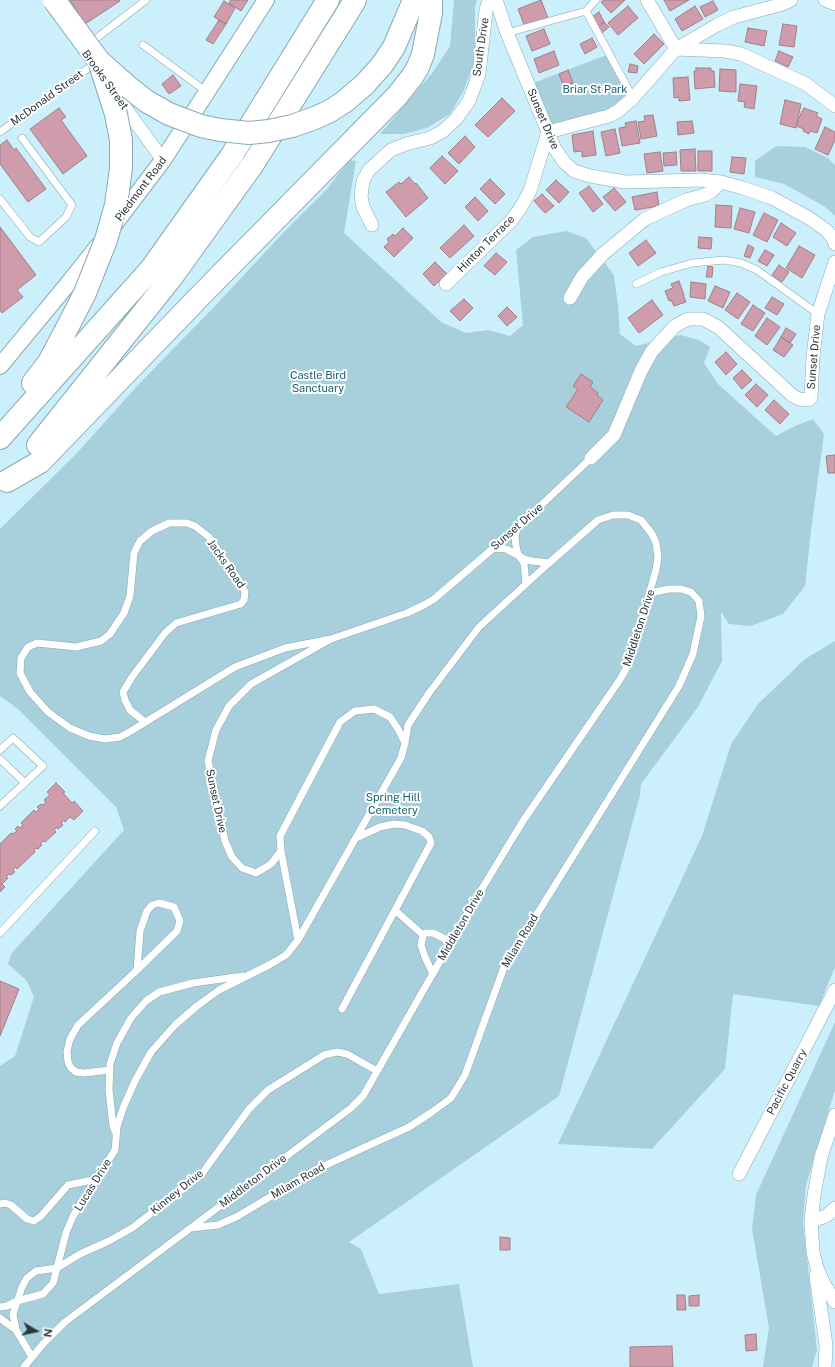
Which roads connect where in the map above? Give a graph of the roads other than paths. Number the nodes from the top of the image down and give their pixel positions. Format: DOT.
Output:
graph roads {
  1 [pos="47,0"];
  2 [pos="54,0"];
  3 [pos="146,0"];
  4 [pos="266,0"];
  5 [pos="328,0"];
  6 [pos="354,0"];
  7 [pos="414,0"];
  8 [pos="431,0"];
  9 [pos="489,0"];
  10 [pos="496,0"];
  11 [pos="596,0"];
  12 [pos="647,0"];
  13 [pos="791,0"];
  14 [pos="825,0"];
  15 [pos="835,4"];
  16 [pos="586,11"];
  17 [pos="507,33"];
  18 [pos="143,45"];
  19 [pos="676,49"];
  20 [pos="92,58"];
  21 [pos="207,92"];
  22 [pos="633,98"];
  23 [pos="835,106"];
  24 [pos="0,132"];
  25 [pos="548,132"];
  26 [pos="22,138"];
  27 [pos="163,160"];
  28 [pos="721,182"];
  29 [pos="0,199"];
  30 [pos="372,225"];
  31 [pos="835,244"];
  32 [pos="835,262"];
  33 [pos="446,284"];
  34 [pos="636,284"];
  35 [pos="570,298"];
  36 [pos="818,314"];
  37 [pos="0,366"];
  38 [pos="0,424"];
  39 [pos="0,438"];
  40 [pos="591,458"];
  41 [pos="3,485"];
  42 [pos="517,528"];
  43 [pos="493,548"];
  44 [pos="518,555"];
  45 [pos="549,563"];
  46 [pos="526,584"];
  47 [pos="650,593"];
  48 [pos="331,639"];
  49 [pos="145,722"];
  50 [pos="405,743"];
  51 [pos="0,750"];
  52 [pos="0,759"];
  53 [pos="25,783"];
  54 [pos="0,806"];
  55 [pos="95,831"];
  56 [pos="356,838"];
  57 [pos="281,852"];
  58 [pos="396,911"];
  59 [pos="0,933"];
  60 [pos="423,935"];
  61 [pos="298,940"];
  62 [pos="451,942"];
  63 [pos="137,970"];
  64 [pos="433,974"];
  65 [pos="249,975"];
  66 [pos="835,990"];
  67 [pos="342,1009"];
  68 [pos="110,1070"];
  69 [pos="377,1071"];
  70 [pos="835,1115"];
  71 [pos="116,1134"];
  72 [pos="739,1174"];
  73 [pos="97,1179"];
  74 [pos="0,1204"];
  75 [pos="835,1208"];
  76 [pos="812,1221"];
  77 [pos="190,1228"];
  78 [pos="813,1252"];
  79 [pos="56,1268"];
  80 [pos="16,1301"];
  81 [pos="835,1302"];
  82 [pos="0,1307"];
  83 [pos="0,1318"];
  84 [pos="16,1330"];
  85 [pos="32,1357"];
  86 [pos="24,1367"];
  87 [pos="826,1367"];
  1 -- 20 [label="street, Brooks Street"];
  2 -- 20 [label="highway, bridge"];
  3 -- 20 [label="lane, McDonald Street"];
  4 -- 21 [label="street, Piedmont Road"];
  5 -- 39 [label="highway"];
  6 -- 41 [label="highway"];
  7 -- 20 [label="highway, bridge"];
  8 -- 41 [label="highway"];
  9 -- 30 [label="street, South Drive"];
  10 -- 17 [label="street, Sunset Drive"];
  11 -- 16 [label="lane"];
  12 -- 19 [label="street"];
  13 -- 19 [label="street"];
  14 -- 15 [label="street"];
  16 -- 17 [label="lane"];
  16 -- 22 [label="lane"];
  17 -- 25 [label="street, Sunset Drive"];
  18 -- 21 [label="lane"];
  19 -- 22 [label="street"];
  19 -- 23 [label="street"];
  20 -- 24 [label="lane, McDonald Street"];
  20 -- 27 [label="street, Brooks Street"];
  20 -- 38 [label="highway, bridge"];
  21 -- 27 [label="street, Piedmont Road"];
  22 -- 25 [label="street"];
  25 -- 28 [label="street, Sunset Drive"];
  25 -- 33 [label="street, Hinton Terrace"];
  26 -- 29 [label="lane"];
  27 -- 37 [label="street, Piedmont Road"];
  28 -- 31 [label="street, Sunset Drive"];
  28 -- 35 [label="street"];
  32 -- 36 [label="street, Sunset Drive"];
  34 -- 36 [label="lane"];
  36 -- 40 [label="street, Sunset Drive"];
  40 -- 42 [label="lane, Sunset Drive"];
  42 -- 43 [label="lane, Sunset Drive"];
  42 -- 44 [label="lane"];
  43 -- 44 [label="lane"];
  43 -- 48 [label="lane, Sunset Drive"];
  44 -- 45 [label="lane"];
  44 -- 46 [label="lane"];
  45 -- 46 [label="lane, Middleton Drive"];
  45 -- 47 [label="lane, Middleton Drive"];
  46 -- 50 [label="lane, Middleton Drive"];
  47 -- 62 [label="lane, Middleton Drive"];
  47 -- 77 [label="lane, Milam Road"];
  48 -- 49 [label="lane, Jacks Road"];
  48 -- 57 [label="lane, Sunset Drive"];
  49 -- 49 [label="lane, Jacks Road"];
  50 -- 56 [label="lane, Lucas Drive"];
  50 -- 57 [label="lane"];
  51 -- 53 [label="lane"];
  52 -- 53 [label="lane"];
  53 -- 54 [label="lane"];
  55 -- 59 [label="lane"];
  56 -- 58 [label="lane"];
  56 -- 61 [label="lane, Lucas Drive"];
  57 -- 61 [label="lane"];
  58 -- 60 [label="lane"];
  58 -- 67 [label="lane"];
  60 -- 62 [label="lane"];
  60 -- 64 [label="lane"];
  61 -- 65 [label="lane, Lucas Drive"];
  62 -- 64 [label="lane, Middleton Drive"];
  63 -- 63 [label="lane"];
  63 -- 68 [label="lane"];
  64 -- 69 [label="lane, Middleton Drive"];
  65 -- 68 [label="lane"];
  65 -- 71 [label="lane, Lucas Drive"];
  66 -- 72 [label="street, Pacific Quarry"];
  68 -- 71 [label="lane"];
  69 -- 77 [label="lane, Middleton Drive"];
  69 -- 79 [label="lane, Kinney Drive"];
  70 -- 76 [label="street"];
  71 -- 73 [label="lane, Lucas Drive"];
  73 -- 74 [label="lane"];
  73 -- 79 [label="lane, Lucas Drive"];
  75 -- 76 [label="street"];
  76 -- 78 [label="street"];
  77 -- 85 [label="lane, Middleton Drive"];
  78 -- 81 [label="street"];
  78 -- 87 [label="street"];
  79 -- 80 [label="lane, Kinney Drive"];
  79 -- 80 [label="lane, Lucas Drive"];
  80 -- 82 [label="lane, Lucas Drive"];
  80 -- 84 [label="lane, Kinney Drive"];
  83 -- 84 [label="lane"];
  84 -- 85 [label="lane, Kinney Drive"];
  85 -- 86 [label="lane, Middleton Drive"];
}
